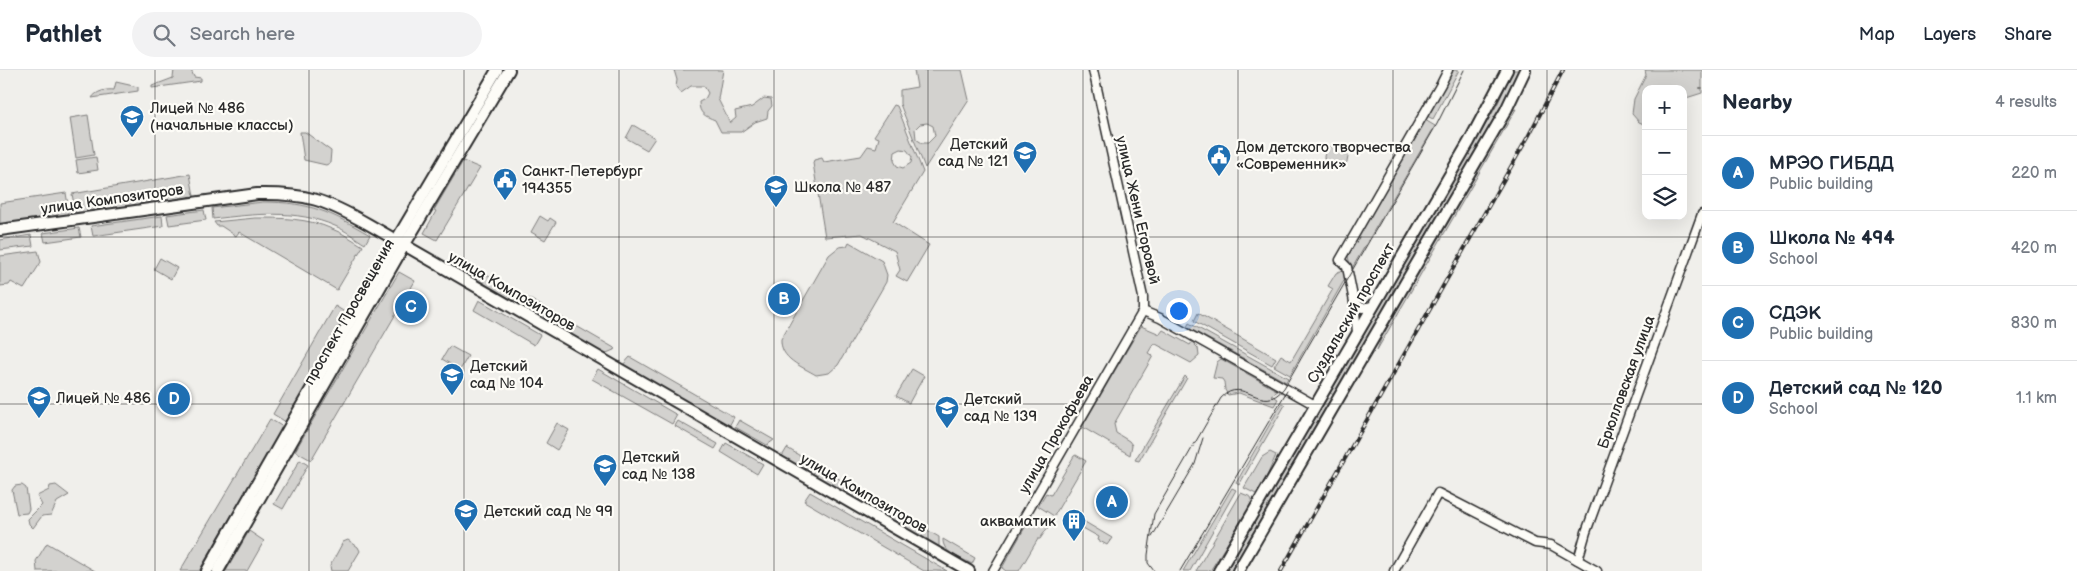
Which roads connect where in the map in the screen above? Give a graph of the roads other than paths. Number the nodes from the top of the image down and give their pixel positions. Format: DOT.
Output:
graph roads {
  1 [pos="497,70"];
  2 [pos="509,70"];
  3 [pos="1092,70"];
  4 [pos="1448,70"];
  5 [pos="1508,70"];
  6 [pos="1525,70"];
  7 [pos="1702,214"];
  8 [pos="0,230"];
  9 [pos="0,235"];
  10 [pos="399,245"];
  11 [pos="1354,302"];
  12 [pos="1373,306"];
  13 [pos="1143,311"];
  14 [pos="1357,332"];
  15 [pos="1315,405"];
  16 [pos="1578,560"];
  17 [pos="207,571"];
  18 [pos="218,571"];
  19 [pos="956,571"];
  20 [pos="969,571"];
  21 [pos="993,571"];
  22 [pos="1219,571"];
  23 [pos="1238,571"];
  24 [pos="1394,571"];
  25 [pos="1597,571"];
  1 -- 10 [label="main road, проспект Просвещения"];
  2 -- 10 [label="main road, проспект Просвещения"];
  3 -- 13 [label="street, улица Жени Егоровой"];
  4 -- 11 [label="street"];
  5 -- 12 [label="main road, Суздальский проспект"];
  6 -- 23 [label="main road"];
  7 -- 16 [label="street, Брюлловская улица"];
  8 -- 10 [label="main road, улица Композиторов"];
  9 -- 10 [label="main road, улица Композиторов"];
  10 -- 17 [label="main road, проспект Просвещения"];
  10 -- 18 [label="main road, проспект Просвещения"];
  10 -- 19 [label="main road, улица Композиторов"];
  10 -- 20 [label="main road, улица Композиторов"];
  11 -- 12 [label="street"];
  11 -- 14 [label="street"];
  12 -- 14 [label="main road, Суздальский проспект"];
  13 -- 15 [label="street"];
  13 -- 21 [label="street, улица Прокофьева"];
  14 -- 15 [label="main road, Суздальский проспект"];
  15 -- 22 [label="main road, Суздальский проспект"];
  16 -- 24 [label="street"];
  16 -- 25 [label="street"];
}
